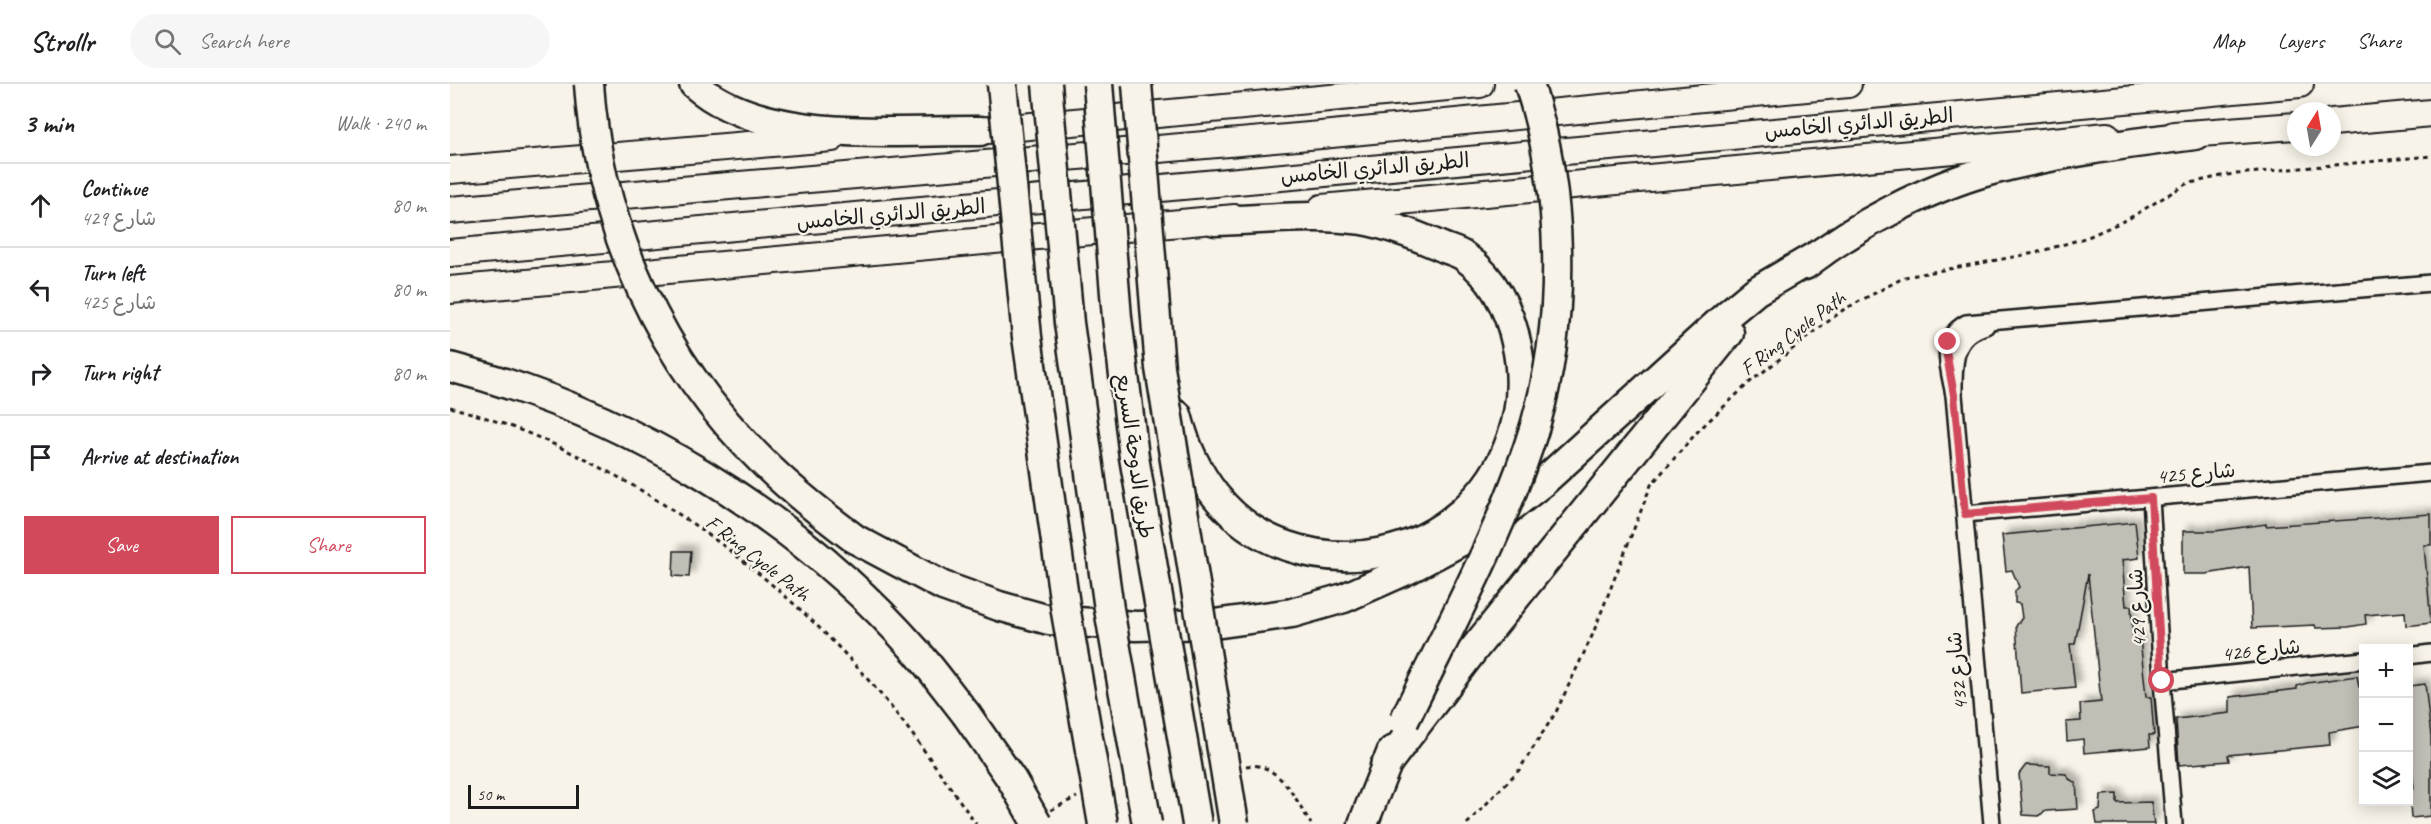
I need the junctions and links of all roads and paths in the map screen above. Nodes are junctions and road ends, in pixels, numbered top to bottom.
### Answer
1 (589, 84) edge
2 (694, 84) edge
3 (1002, 84) edge
4 (1047, 84) edge
5 (1098, 84) edge
6 (1137, 84) edge
7 (1480, 84) edge
8 (1528, 84) edge
9 (1848, 84) edge
10 (2300, 84) edge
11 (2431, 113) edge
12 (2341, 121) edge
13 (2287, 127) edge
14 (980, 131) junction
15 (2195, 135) junction
16 (2431, 156) edge
17 (450, 170) edge
18 (450, 210) edge
19 (1215, 221) junction
20 (450, 253) edge
21 (1821, 253) junction
22 (2431, 283) edge
23 (450, 290) edge
24 (1153, 298) junction
25 (450, 367) edge
26 (450, 407) edge
27 (2431, 472) edge
28 (2151, 498) junction
29 (1965, 514) junction
30 (2431, 653) edge
31 (2413, 655) edge
32 (2359, 661) edge
33 (2162, 681) junction
34 (1385, 766) junction
35 (976, 824) edge
36 (1037, 824) edge
37 (1103, 824) edge
38 (1147, 824) edge
39 (1197, 824) edge
40 (1234, 824) edge
41 (1363, 824) edge
42 (1467, 824) edge
43 (1992, 824) edge
44 (2174, 824) edge

1 - 21 highway, bridge
2 - 14 highway
3 - 37 highway, bridge
4 - 38 highway, bridge
5 - 39 highway, طريق الدوحة السريع, bridge
6 - 24 highway, bridge
7 - 14 highway
8 - 34 highway, bridge
9 - 18 highway, الطريق الدائري الخامس
10 - 20 highway, الطريق الدائري الخامس
11 - 12 highway
13 - 15 highway
14 - 17 highway
15 - 19 highway
15 - 21 highway
16 - 42 path, F Ring Cycle Path
19 - 23 highway
19 - 24 highway, bridge
21 - 34 highway
22 - 29 street, شارع 432
24 - 40 highway, bridge
25 - 36 highway, bridge
26 - 35 path, F Ring Cycle Path
27 - 28 street, شارع 425
28 - 29 street, شارع 425
28 - 33 street, شارع 429
29 - 43 street, شارع 432
30 - 31 street
32 - 33 street, شارع 426
33 - 44 street, شارع 429
34 - 41 highway

